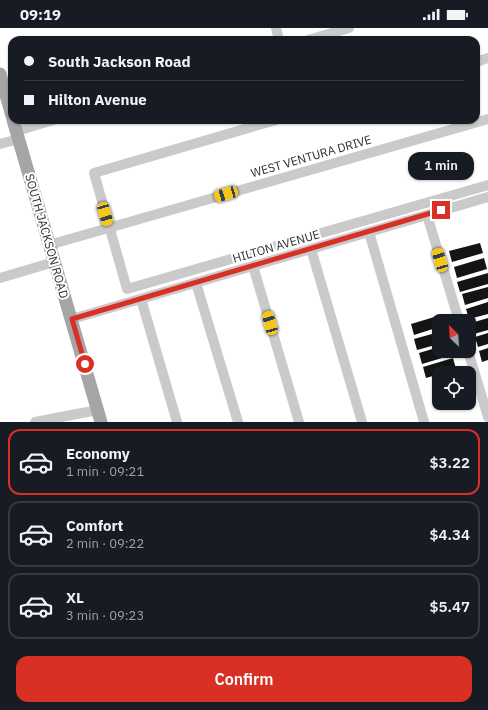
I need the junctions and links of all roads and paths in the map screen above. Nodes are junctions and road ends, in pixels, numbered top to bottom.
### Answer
1 (349, 28) edge
2 (322, 36) edge
3 (0, 74) edge
4 (8, 99) edge
5 (16, 124) edge
6 (262, 124) edge
7 (471, 124) edge
8 (0, 144) edge
9 (488, 185) edge
10 (487, 200) edge
11 (427, 215) junction
12 (109, 228) junction
13 (369, 232) junction
14 (49, 245) junction
15 (311, 249) junction
16 (54, 262) junction
17 (253, 266) junction
18 (0, 278) edge
19 (196, 283) junction
20 (141, 299) junction
21 (457, 314) edge
22 (72, 319) junction
23 (470, 358) edge
24 (100, 416) edge
25 (488, 416) edge
26 (35, 422) edge
27 (177, 422) edge
28 (238, 422) edge
29 (299, 422) edge
30 (362, 422) edge
31 (424, 422) edge

1 - 2 street
3 - 4 main road, SOUTH JACKSON ROAD
5 - 8 street
5 - 14 main road, SOUTH JACKSON ROAD
6 - 12 street
7 - 12 street, WEST VENTURA DRIVE
9 - 12 street
10 - 11 street, HILTON AVENUE
11 - 13 street, HILTON AVENUE
11 - 21 street
12 - 14 street, WEST VENTURA DRIVE
13 - 15 street, HILTON AVENUE
13 - 31 street
14 - 16 main road, SOUTH JACKSON ROAD
15 - 17 street, HILTON AVENUE
15 - 30 street
16 - 18 street
16 - 22 main road, SOUTH JACKSON ROAD
17 - 19 street, HILTON AVENUE
17 - 29 street
19 - 20 street, HILTON AVENUE
19 - 28 street
20 - 22 street, HILTON AVENUE
20 - 27 street
22 - 24 main road, SOUTH JACKSON ROAD
23 - 25 street
24 - 26 street

